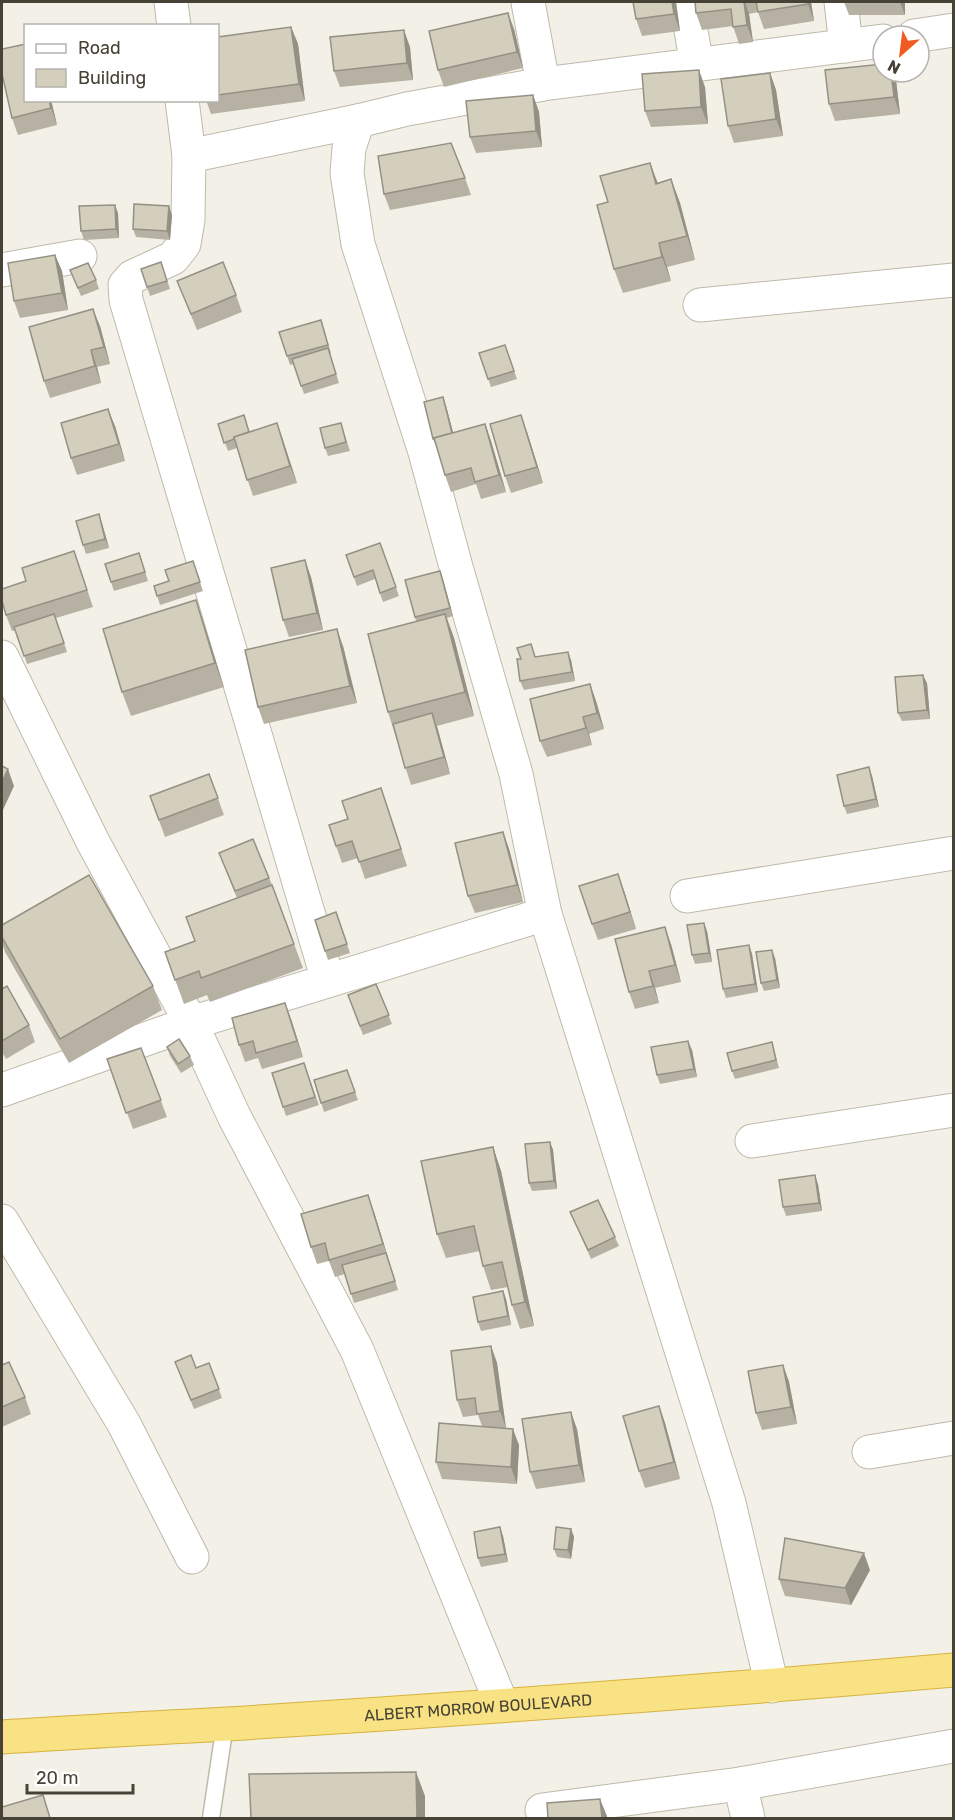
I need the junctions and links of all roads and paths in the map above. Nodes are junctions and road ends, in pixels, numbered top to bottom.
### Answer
1 (171, 2) edge
2 (528, 2) edge
3 (686, 2) edge
4 (841, 2) edge
5 (174, 24) edge
6 (954, 30) edge
7 (931, 33) edge
8 (871, 42) edge
9 (846, 46) junction
10 (697, 65) junction
11 (543, 84) junction
12 (182, 102) edge
13 (358, 121) junction
14 (189, 156) junction
15 (80, 256) dead end
16 (2, 270) edge
17 (954, 280) edge
18 (700, 305) dead end
19 (2, 657) edge
20 (954, 853) edge
21 (687, 896) dead end
22 (545, 914) junction
23 (328, 980) junction
24 (191, 1023) junction
25 (2, 1090) edge
26 (954, 1110) edge
27 (752, 1141) dead end
28 (2, 1221) edge
29 (954, 1438) edge
30 (869, 1452) dead end
31 (192, 1557) dead end
32 (954, 1670) edge
33 (772, 1686) junction
34 (502, 1705) junction
35 (225, 1724) junction
36 (2, 1737) edge
37 (954, 1746) edge
38 (740, 1784) junction
39 (542, 1810) dead end
40 (210, 1818) edge
41 (748, 1818) edge

1 - 5 street
2 - 11 street
3 - 10 street
4 - 9 street
6 - 7 street
8 - 9 street
9 - 10 street
10 - 11 street
11 - 13 street
12 - 14 street
13 - 14 street
13 - 22 street
14 - 23 street
15 - 16 street
17 - 18 street
19 - 24 street
20 - 21 street
22 - 23 street
22 - 33 street
23 - 24 street
24 - 25 street
24 - 34 street
26 - 27 street
28 - 31 street
29 - 30 street
32 - 33 highway, ALBERT MORROW BOULEVARD
33 - 34 highway, ALBERT MORROW BOULEVARD
34 - 35 highway, ALBERT MORROW BOULEVARD
35 - 36 highway, ALBERT MORROW BOULEVARD
35 - 40 lane
37 - 38 street
38 - 39 street
38 - 41 street

